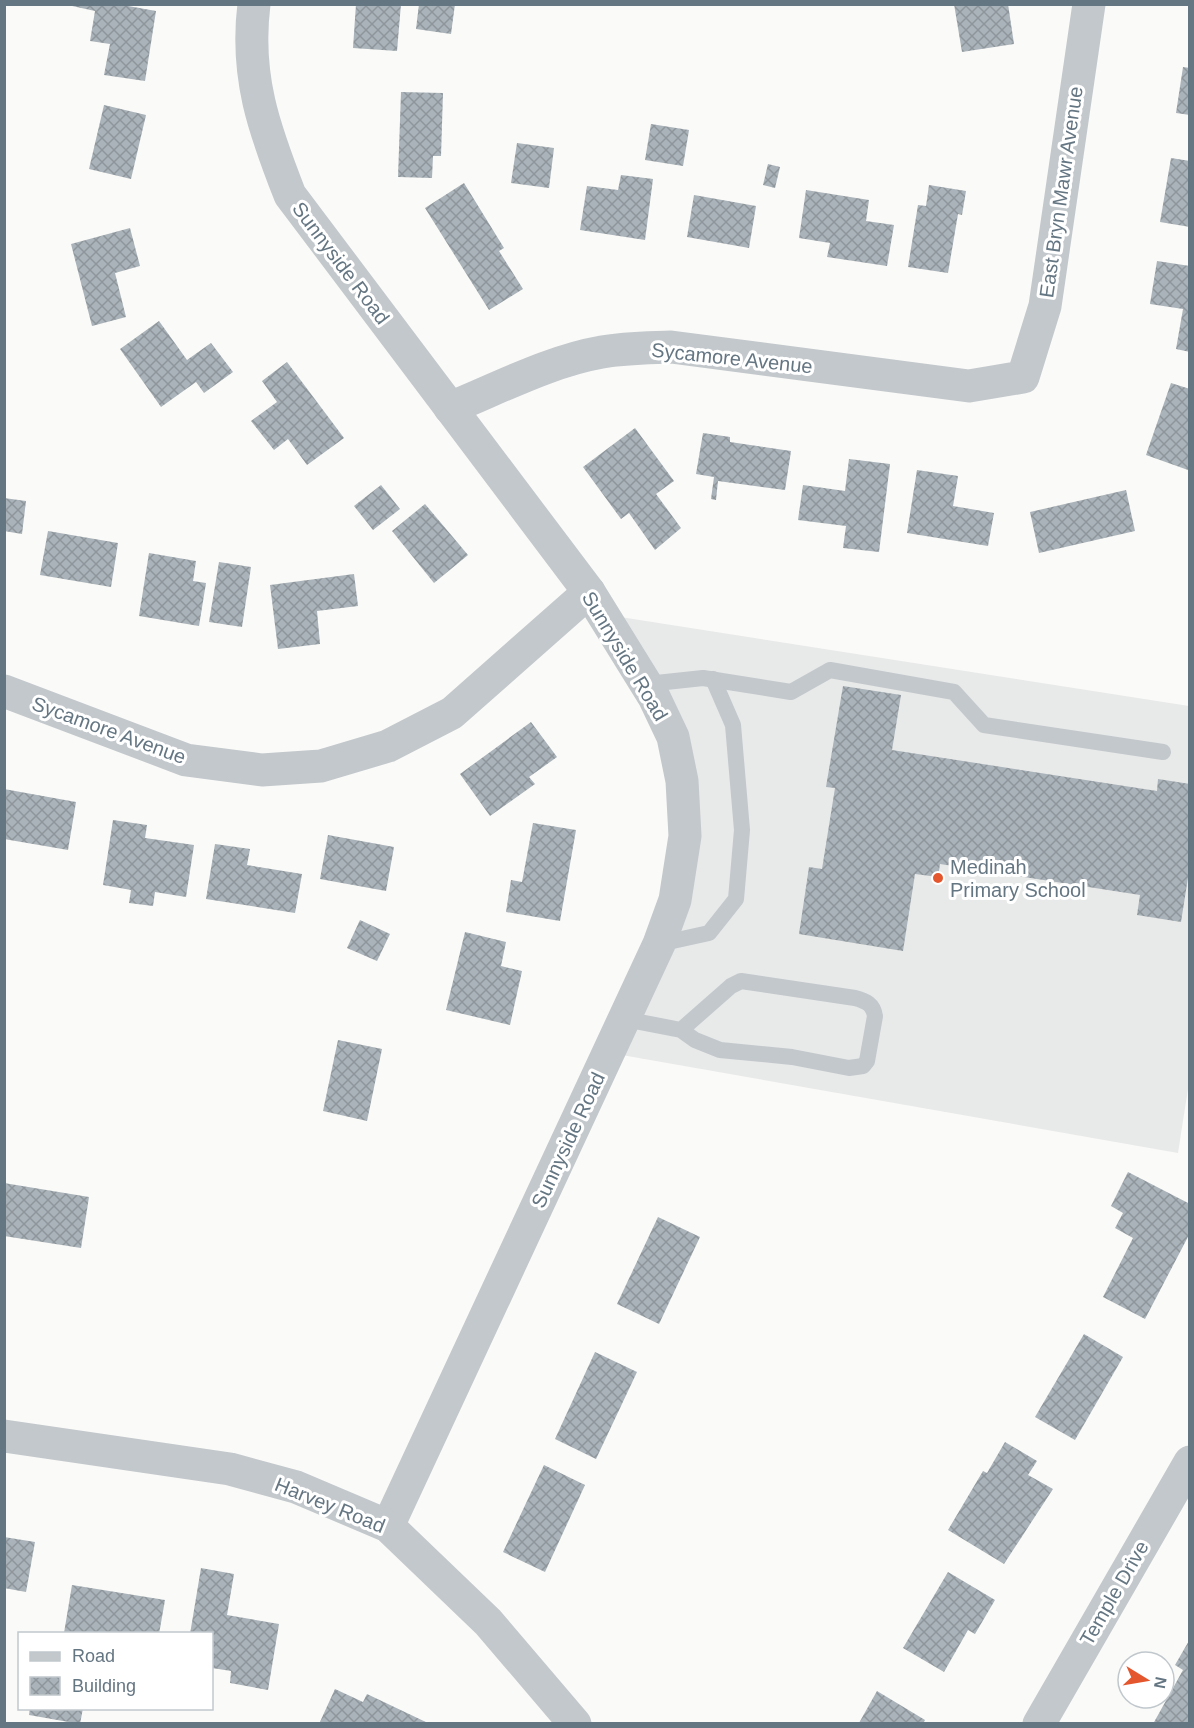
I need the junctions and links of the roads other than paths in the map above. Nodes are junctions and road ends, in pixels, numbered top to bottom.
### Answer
1 (254, 4) edge
2 (1089, 4) edge
3 (1023, 378) joint
4 (450, 408) junction
5 (589, 592) junction
6 (713, 680) junction
7 (647, 684) junction
8 (4, 691) edge
9 (1163, 752) dead end
10 (659, 944) junction
11 (624, 1018) junction
12 (681, 1030) junction
13 (4, 1436) edge
14 (1190, 1462) edge
15 (388, 1526) junction
16 (575, 1724) edge
17 (1039, 1724) edge

1 - 4 street, Sunnyside Road
2 - 3 street, East Bryn Mawr Avenue
3 - 4 street, Sycamore Avenue
4 - 5 street, Sunnyside Road
5 - 7 street, Sunnyside Road
5 - 8 street, Sycamore Avenue
6 - 7 lane
6 - 9 lane
6 - 10 lane
7 - 10 street, Sunnyside Road
10 - 11 street, Sunnyside Road
11 - 12 lane
11 - 15 street, Sunnyside Road
12 - 12 lane
13 - 15 street, Harvey Road
14 - 17 street, Temple Drive
15 - 16 street, Harvey Road

